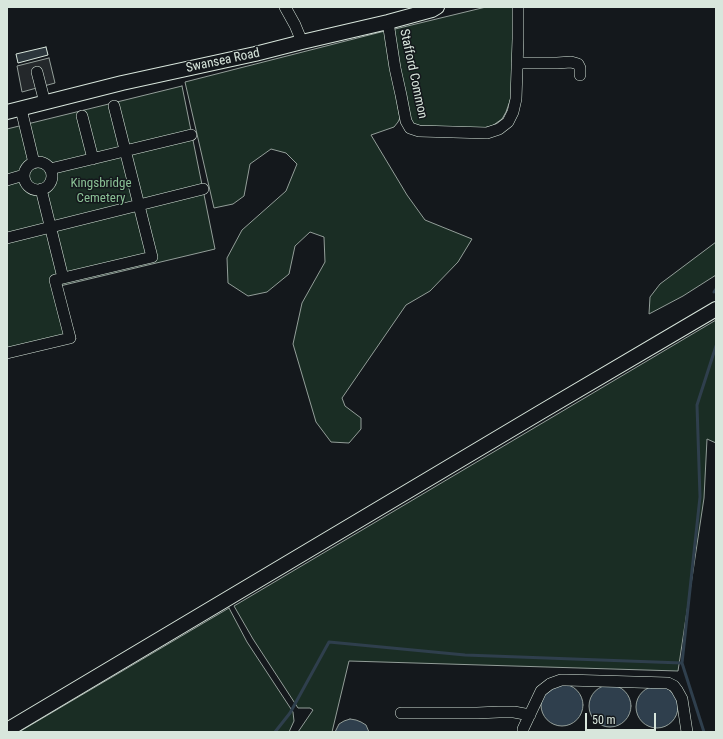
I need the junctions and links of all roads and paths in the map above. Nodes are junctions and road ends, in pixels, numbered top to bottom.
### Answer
1 (285, 7) edge
2 (438, 7) edge
3 (518, 7) edge
4 (388, 22) junction
5 (302, 42) junction
6 (517, 63) junction
7 (37, 72) dead end
8 (580, 75) dead end
9 (45, 103) junction
10 (114, 106) dead end
11 (22, 109) junction
12 (7, 112) edge
13 (82, 116) dead end
14 (191, 136) dead end
15 (126, 151) junction
16 (93, 159) junction
17 (34, 163) junction
18 (50, 169) junction
19 (24, 175) junction
20 (7, 180) edge
21 (203, 188) dead end
22 (41, 189) junction
23 (139, 204) junction
24 (50, 227) junction
25 (7, 238) edge
26 (64, 278) junction
27 (716, 309) edge
28 (7, 353) edge
29 (401, 713) dead end
30 (530, 715) junction
31 (7, 730) edge
32 (523, 732) edge
33 (687, 732) edge

1 - 5 street
2 - 4 main road, Swansea Road
3 - 6 street, Stafford Common
4 - 5 main road, Swansea Road
4 - 6 street, Stafford Common
5 - 9 main road, Swansea Road
6 - 8 street
7 - 9 street
9 - 11 main road, Swansea Road
10 - 15 street
11 - 12 main road, Swansea Road
11 - 17 street
13 - 16 street
14 - 15 street
15 - 16 street
15 - 23 street
16 - 18 street
17 - 18 street
17 - 19 street
18 - 22 street
19 - 20 street
19 - 22 street
21 - 23 street
22 - 24 street
23 - 24 street
23 - 26 street
24 - 25 street
24 - 26 street
26 - 28 street
27 - 31 main road
29 - 30 street
30 - 32 street
30 - 33 street

